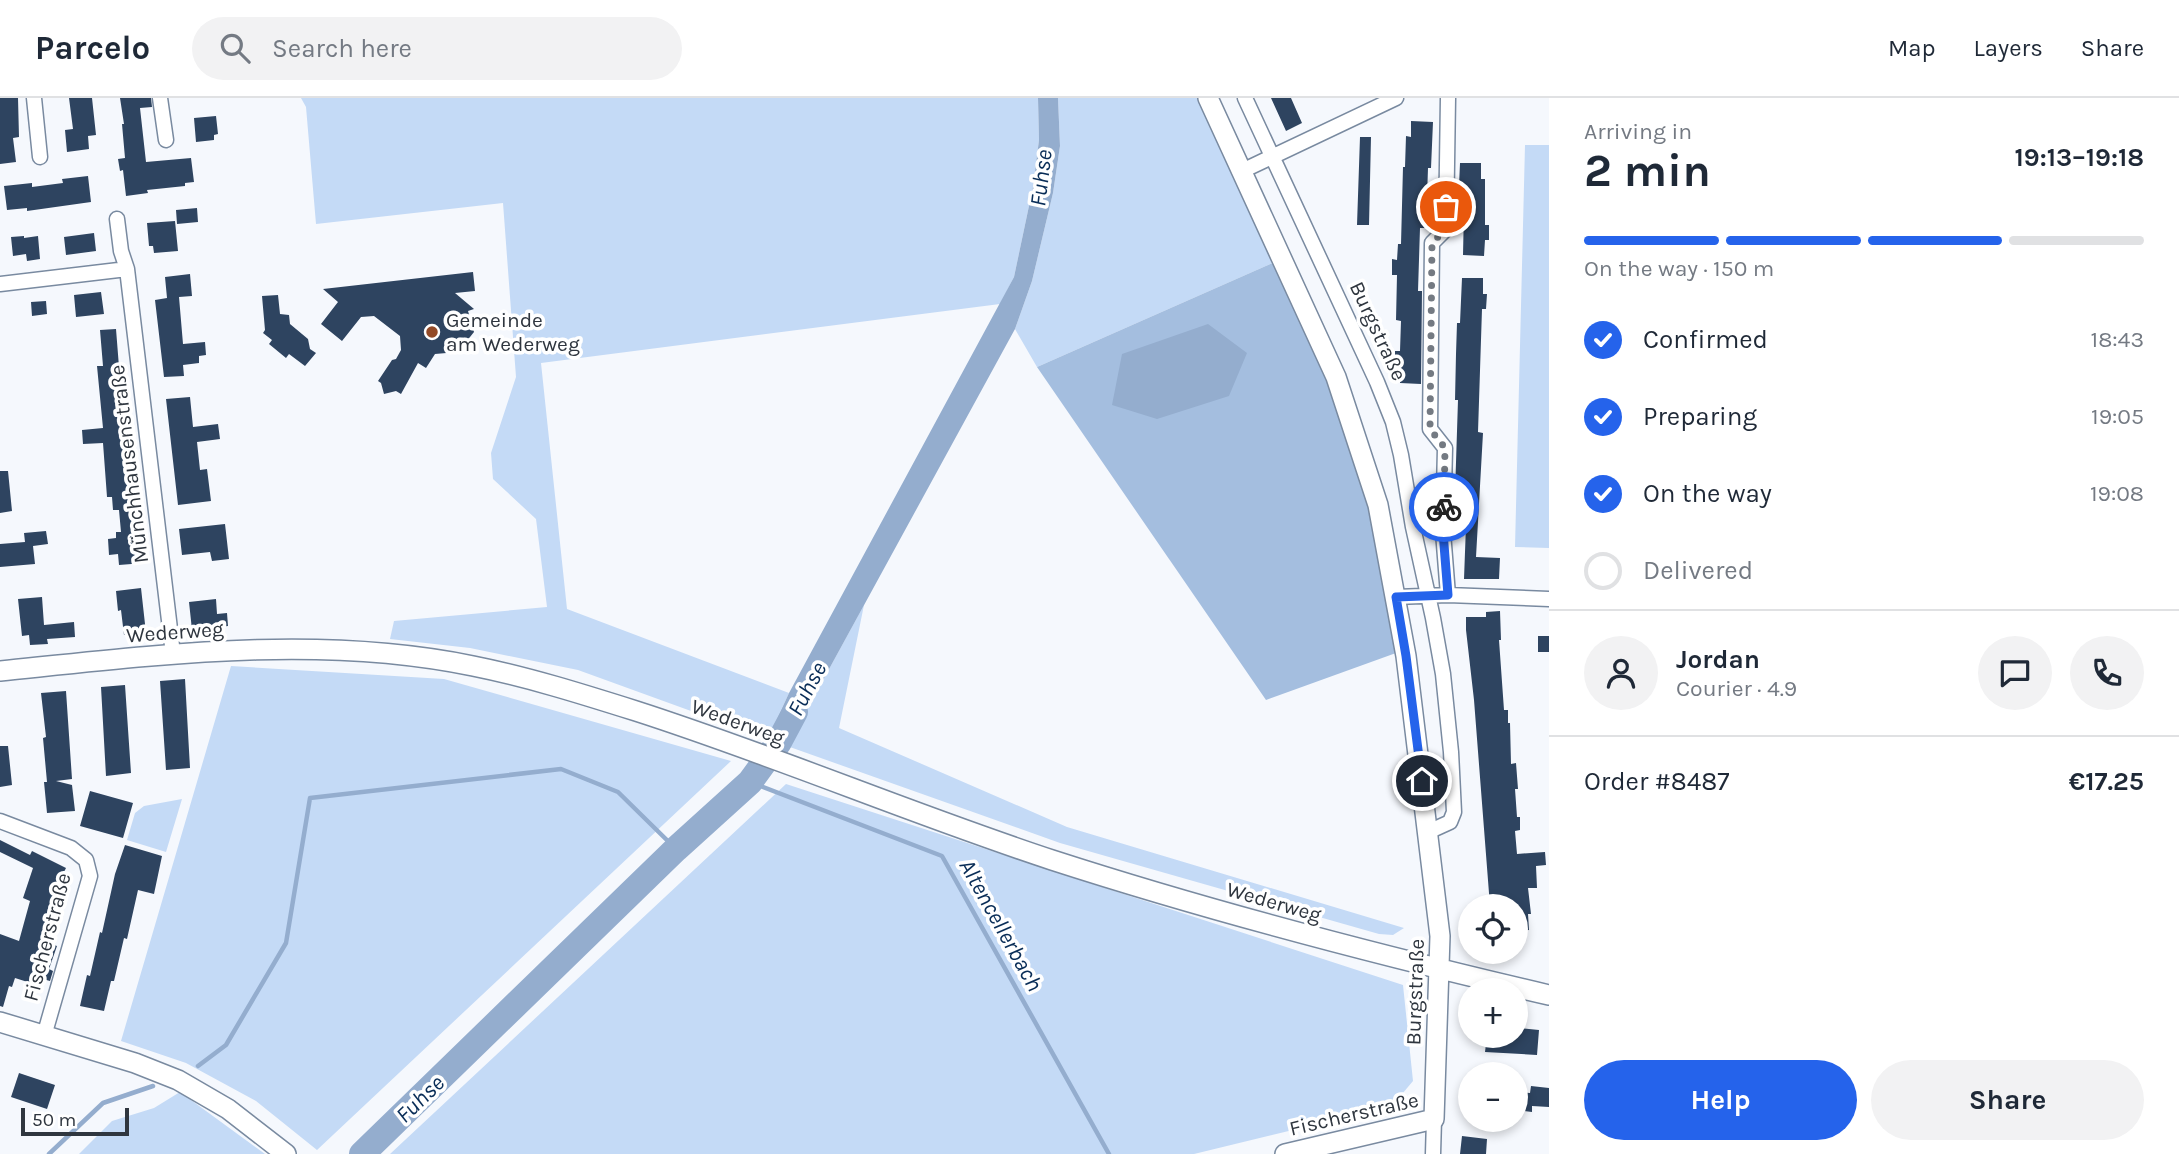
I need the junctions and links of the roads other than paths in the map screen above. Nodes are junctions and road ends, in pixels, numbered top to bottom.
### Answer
1 (34, 98) edge
2 (160, 98) edge
3 (1208, 98) edge
4 (1245, 98) edge
5 (1396, 98) edge
6 (1448, 98) edge
7 (1371, 104) edge
8 (166, 141) dead end
9 (40, 157) dead end
10 (1272, 157) junction
11 (1242, 171) junction
12 (117, 219) dead end
13 (127, 269) junction
14 (0, 284) edge
15 (1428, 595) junction
16 (1448, 595) junction
17 (1396, 597) junction
18 (1549, 599) edge
19 (173, 654) junction
20 (0, 671) edge
21 (0, 821) edge
22 (1428, 832) junction
23 (1439, 970) junction
24 (1549, 995) edge
25 (0, 1022) edge
26 (44, 1036) junction
27 (1434, 1119) junction
28 (286, 1154) edge
29 (1285, 1154) edge
30 (1433, 1154) edge

1 - 9 street
2 - 8 street
3 - 11 main road, Burgstraße
4 - 10 street, Burgstraße
5 - 7 street
6 - 16 street
7 - 10 street
10 - 11 street
10 - 15 street, Burgstraße
11 - 17 main road, Burgstraße
12 - 13 street, Münchhausenstraße
13 - 14 street
13 - 19 street, Münchhausenstraße
15 - 16 street
15 - 17 street
15 - 22 street, Burgstraße
16 - 18 street
17 - 22 main road, Burgstraße
19 - 20 main road, Wederweg
19 - 23 main road, Wederweg
21 - 26 street, Fischerstraße
22 - 23 main road, Burgstraße
23 - 24 main road, Wederweg
23 - 27 main road, Burgstraße
25 - 26 main road, Fischerstraße
26 - 28 main road, Fischerstraße
27 - 29 main road, Fischerstraße
27 - 30 street, Burgstraße

